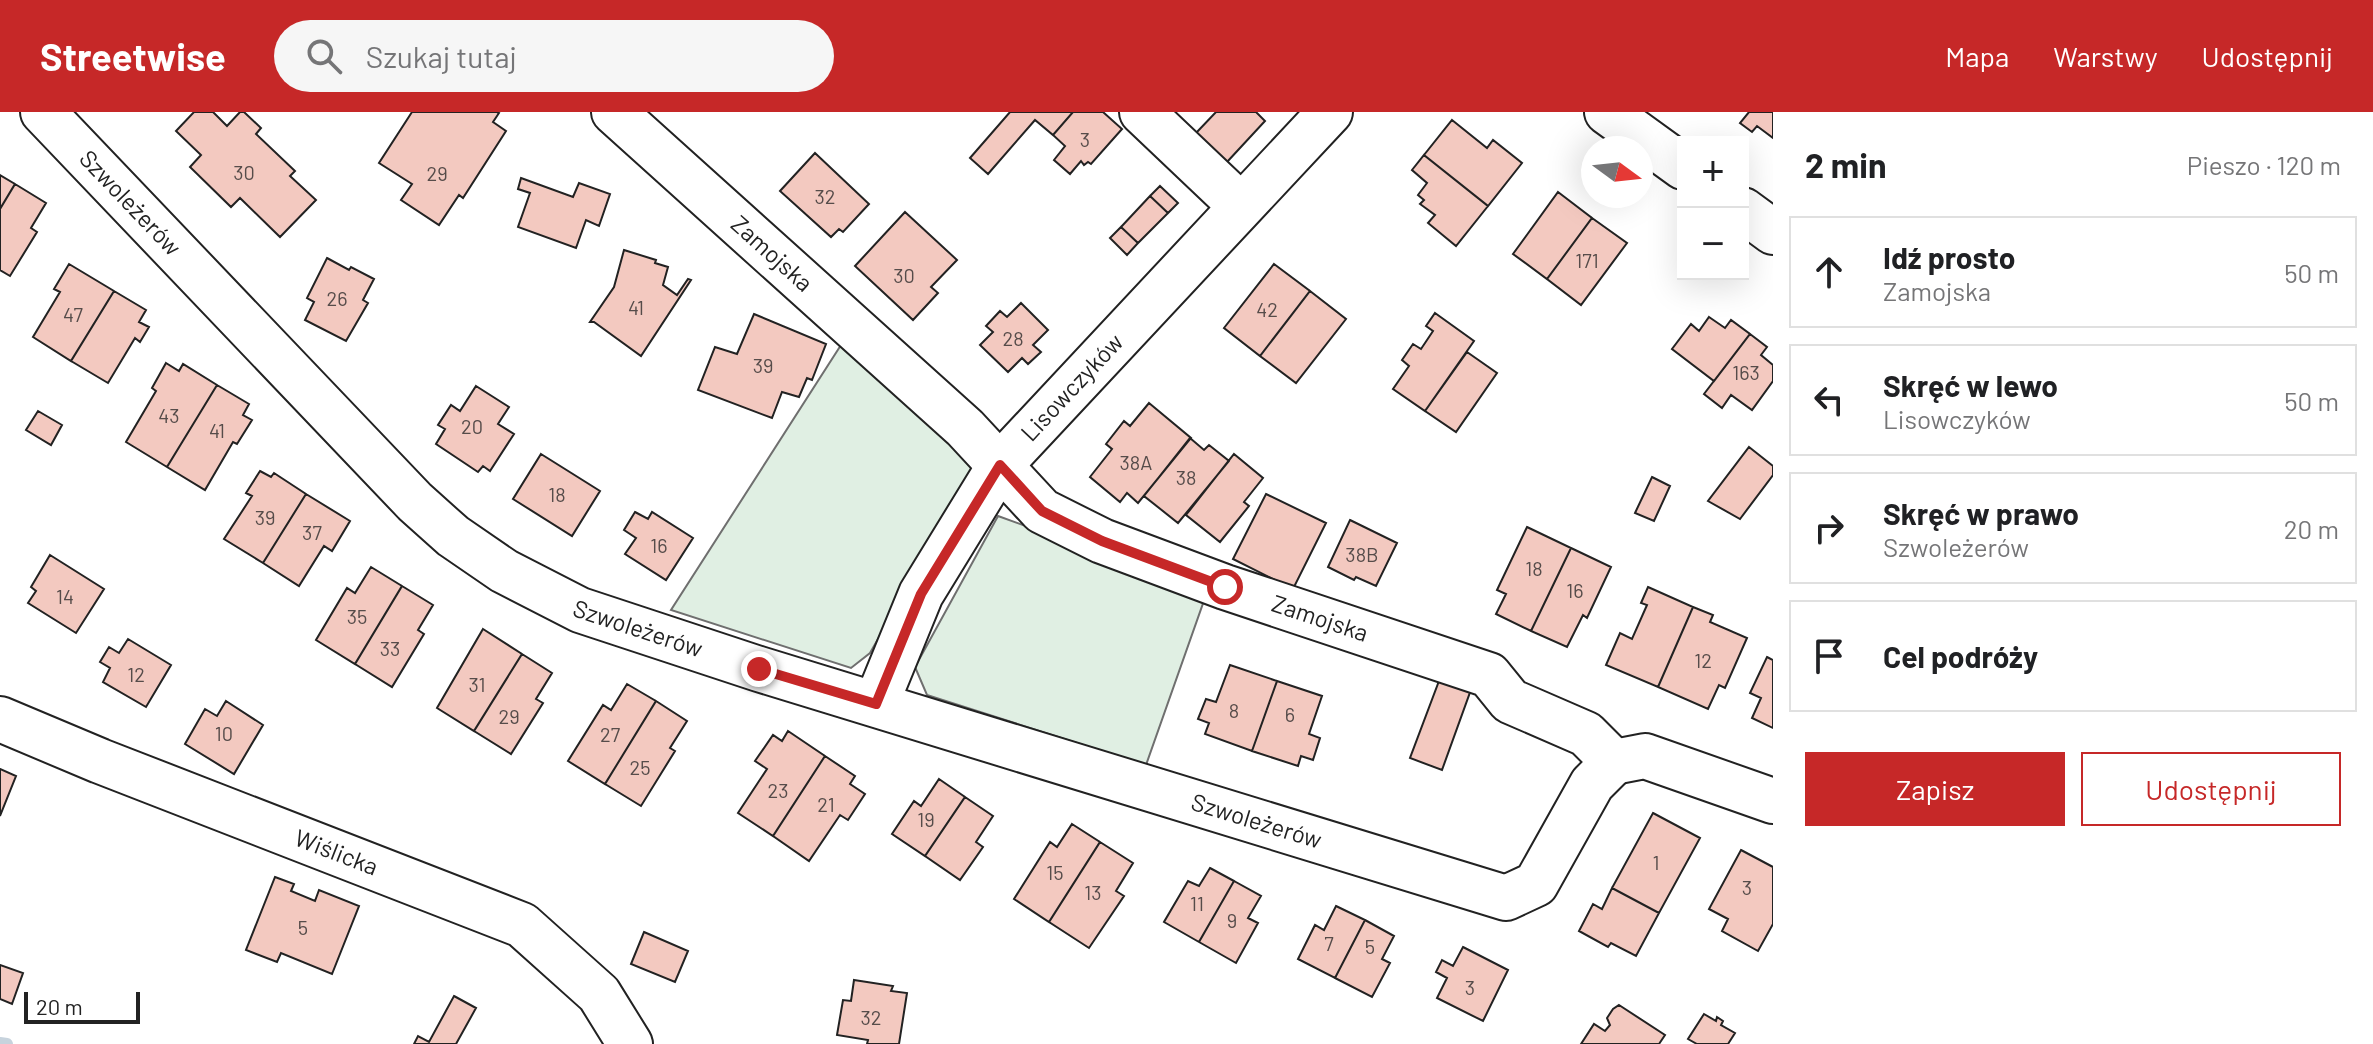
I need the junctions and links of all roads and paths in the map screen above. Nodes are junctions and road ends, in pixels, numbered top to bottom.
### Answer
1 (43, 112) edge
2 (614, 112) edge
3 (1142, 112) edge
4 (1330, 112) edge
5 (1607, 112) edge
6 (1677, 163) edge
7 (1241, 206) junction
8 (1749, 214) edge
9 (1773, 232) edge
10 (1000, 465) junction
11 (876, 704) junction
12 (0, 719) edge
13 (1614, 762) junction
14 (1773, 801) edge
15 (630, 1044) edge

1 - 11 street, Szwoleżerów
2 - 10 street, Zamojska
3 - 7 street
4 - 7 street, Lisowczyków
5 - 6 street
7 - 10 street, Lisowczyków
8 - 9 street
10 - 11 street, Lisowczyków
10 - 13 street, Zamojska
11 - 13 street, Szwoleżerów
12 - 15 street, Wiślicka
13 - 14 street

